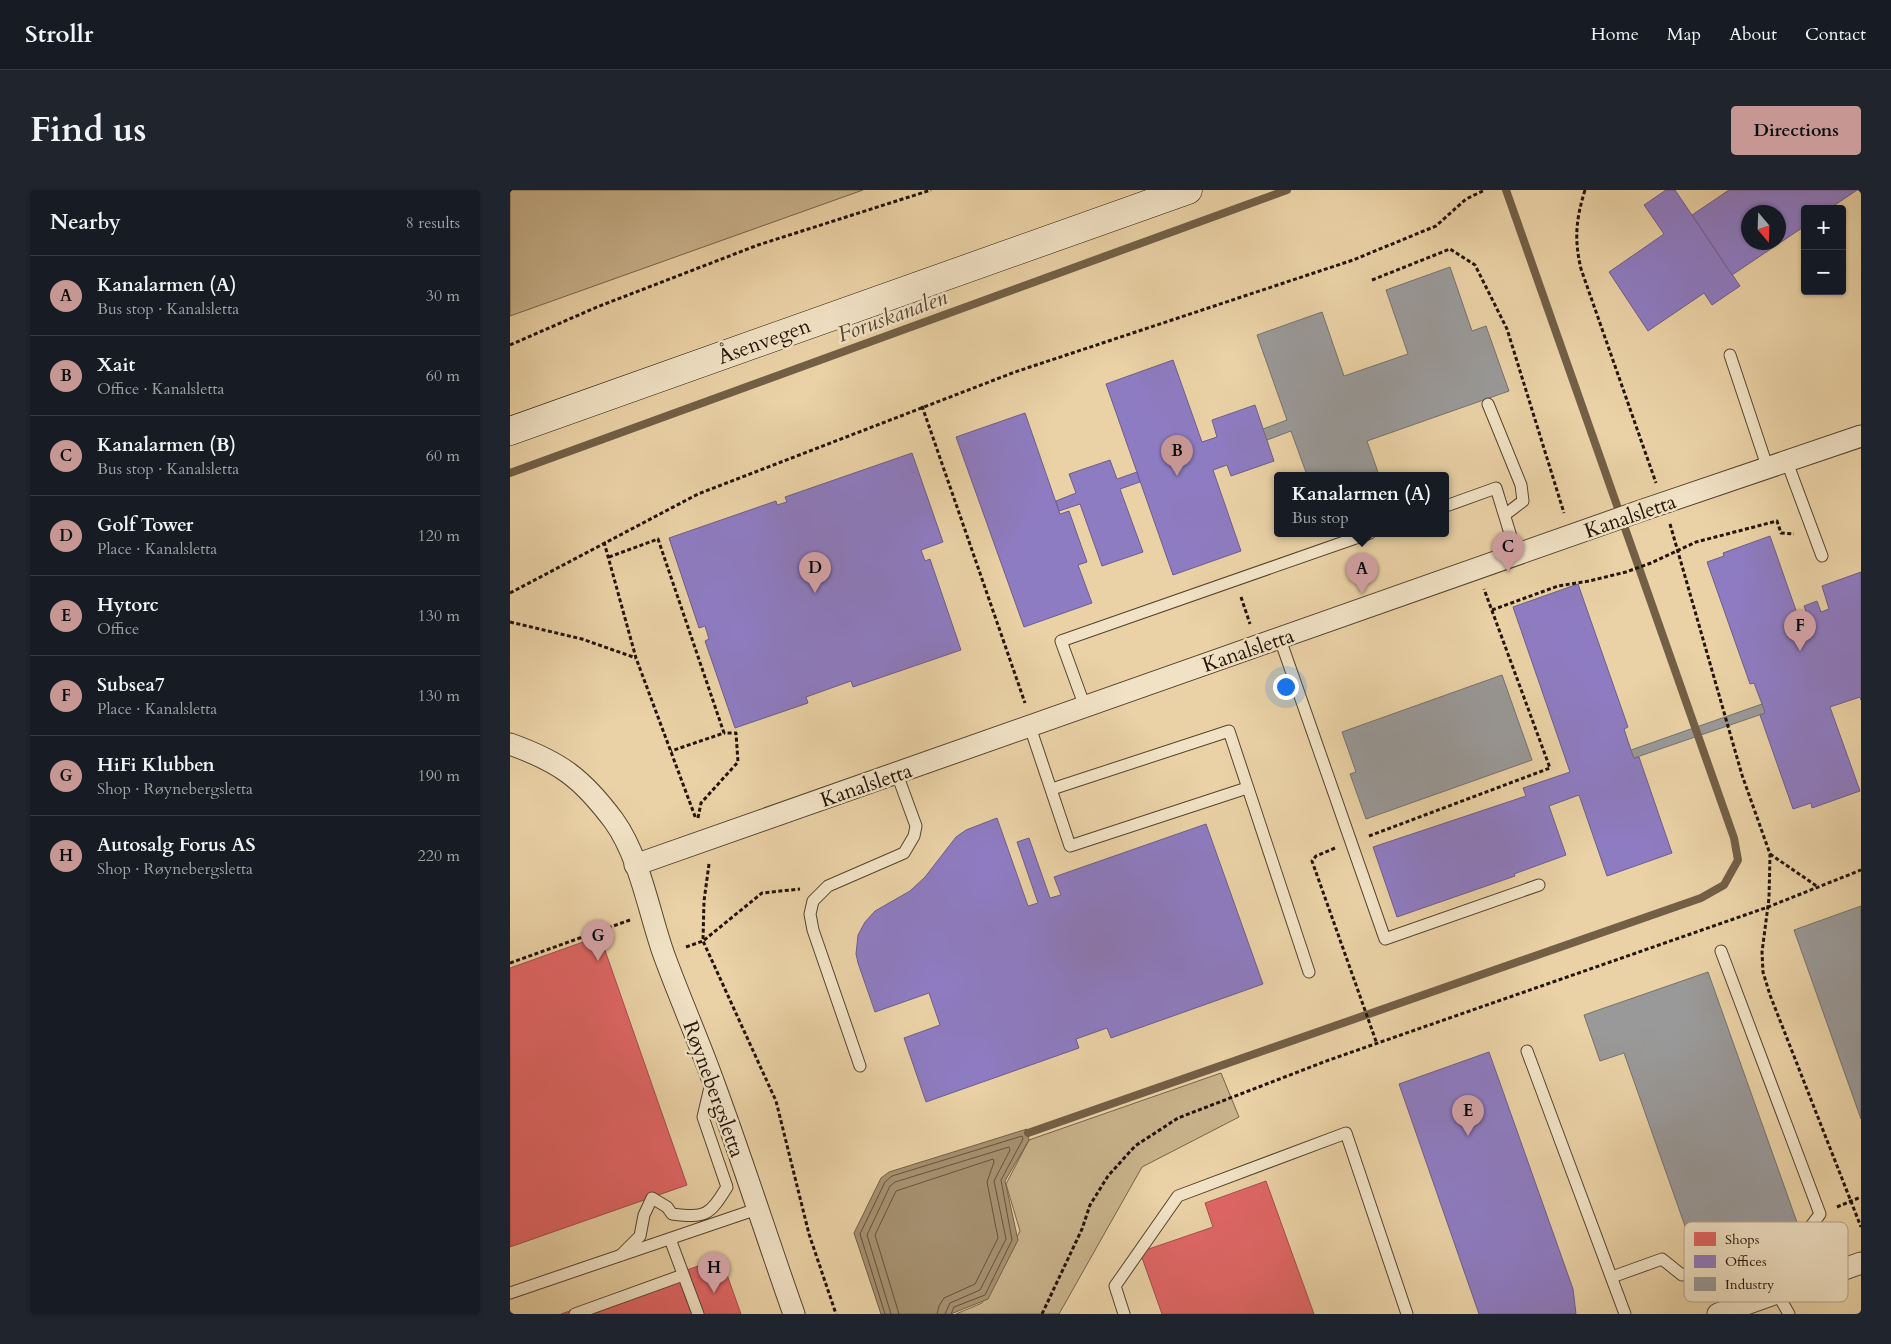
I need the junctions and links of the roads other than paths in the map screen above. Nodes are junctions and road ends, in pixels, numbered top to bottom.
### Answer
1 (1188, 190) edge
2 (1730, 355) dead end
3 (1488, 404) dead end
4 (510, 431) edge
5 (1861, 436) edge
6 (1778, 466) junction
7 (1449, 505) edge
8 (1506, 514) junction
9 (1359, 537) edge
10 (1517, 556) junction
11 (1822, 556) dead end
12 (1280, 638) junction
13 (1085, 707) junction
14 (1030, 727) junction
15 (510, 744) edge
16 (897, 774) junction
17 (1248, 788) junction
18 (1052, 789) junction
19 (634, 865) junction
20 (1539, 885) dead end
21 (1721, 951) dead end
22 (1309, 972) dead end
23 (1527, 1051) dead end
24 (860, 1066) dead end
25 (712, 1078) junction
26 (757, 1209) junction
27 (1814, 1222) edge
28 (670, 1239) junction
29 (621, 1254) junction
30 (1861, 1263) edge
31 (1848, 1268) edge
32 (684, 1275) junction
33 (1684, 1275) edge
34 (1612, 1278) junction
35 (510, 1293) edge
36 (1752, 1302) edge
37 (1782, 1302) edge
38 (575, 1314) edge
39 (698, 1314) edge
40 (794, 1314) edge
41 (1124, 1314) edge
42 (1407, 1314) edge
43 (1625, 1314) edge
44 (1718, 1314) edge
45 (1789, 1314) edge

1 - 4 street, Åsenvegen
2 - 6 lane
3 - 8 lane
5 - 6 street, Kanalsletta
6 - 10 street, Kanalsletta
6 - 11 lane
7 - 8 lane
8 - 10 lane
9 - 13 lane
10 - 12 street, Kanalsletta
12 - 13 street, Kanalsletta
12 - 20 lane
13 - 14 street, Kanalsletta
14 - 16 street, Kanalsletta
14 - 18 lane
15 - 19 street, Røynebergsletta
16 - 19 street, Kanalsletta
16 - 24 lane
17 - 18 lane
17 - 18 lane
17 - 22 lane
19 - 25 street, Røynebergsletta
21 - 27 lane
23 - 34 lane
25 - 26 street, Røynebergsletta
25 - 29 lane
26 - 28 lane
26 - 40 street, Røynebergsletta
28 - 29 lane
28 - 32 lane
29 - 35 lane
30 - 31 street
32 - 38 lane
32 - 39 lane
33 - 34 lane
34 - 43 lane
36 - 44 street
37 - 45 lane
41 - 42 lane

